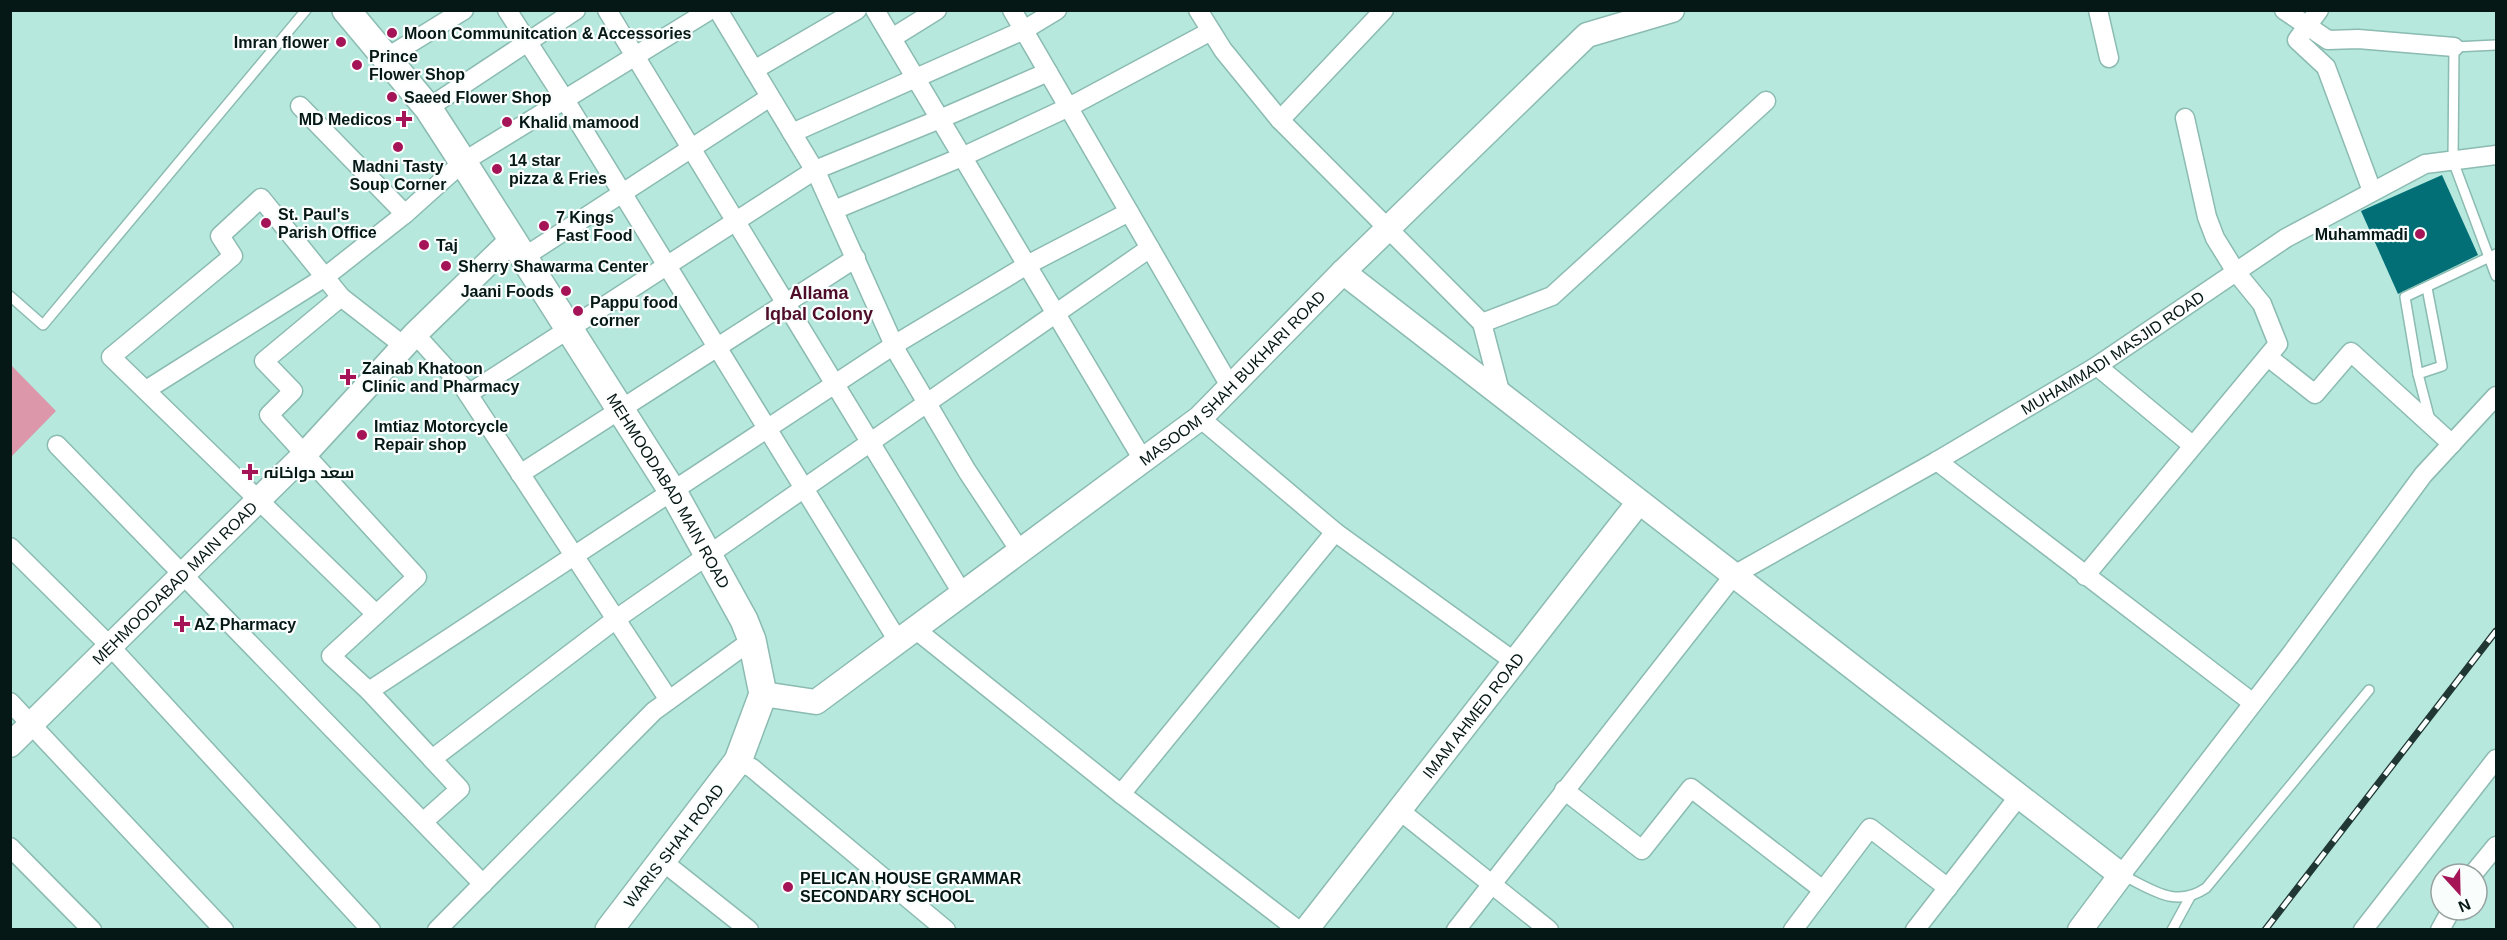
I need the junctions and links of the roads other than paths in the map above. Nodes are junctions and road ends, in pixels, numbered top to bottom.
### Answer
1 (306, 10) edge
2 (346, 10) edge
3 (464, 10) edge
4 (507, 10) edge
5 (576, 10) edge
6 (607, 10) edge
7 (710, 10) edge
8 (718, 10) edge
9 (857, 10) edge
10 (875, 10) edge
11 (937, 10) edge
12 (1012, 10) edge
13 (1057, 10) edge
14 (1198, 10) edge
15 (1672, 10) edge
16 (2098, 10) edge
17 (2284, 10) edge
18 (2319, 10) edge
19 (1379, 12) edge
20 (2307, 27) junction
21 (1024, 30) junction
22 (1211, 31) junction
23 (892, 38) junction
24 (527, 41) junction
25 (2496, 45) edge
26 (2454, 48) junction
27 (636, 56) junction
28 (386, 58) junction
29 (2109, 58) dead end
30 (754, 70) junction
31 (1048, 72) junction
32 (916, 79) junction
33 (770, 97) junction
34 (566, 100) junction
35 (1766, 101) dead end
36 (300, 105) dead end
37 (428, 108) junction
38 (1069, 108) junction
39 (2185, 118) dead end
40 (940, 119) junction
41 (1280, 120) junction
42 (792, 133) junction
43 (692, 148) junction
44 (2496, 155) edge
45 (963, 157) junction
46 (2453, 161) junction
47 (463, 162) junction
48 (815, 170) junction
49 (2372, 191) junction
50 (623, 193) junction
51 (834, 210) junction
52 (1129, 212) junction
53 (405, 214) junction
54 (736, 221) junction
55 (1388, 229) junction
56 (518, 248) junction
57 (1150, 248) junction
58 (2493, 255) edge
59 (856, 258) junction
60 (667, 265) junction
61 (1027, 265) junction
62 (1343, 272) junction
63 (2236, 272) junction
64 (2496, 276) edge
65 (325, 277) junction
66 (2427, 288) junction
67 (10, 296) edge
68 (341, 297) junction
69 (786, 303) junction
70 (1056, 313) junction
71 (1482, 323) junction
72 (569, 327) junction
73 (410, 340) junction
74 (894, 345) junction
75 (717, 347) junction
76 (2268, 357) junction
77 (2097, 366) junction
78 (2418, 374) junction
79 (836, 385) junction
80 (1230, 386) junction
81 (146, 390) junction
82 (468, 394) junction
83 (1502, 395) junction
84 (2496, 396) edge
85 (927, 401) junction
86 (620, 409) junction
87 (1200, 418) junction
88 (2432, 425) junction
89 (767, 429) junction
90 (870, 441) junction
91 (2452, 444) junction
92 (57, 445) dead end
93 (2192, 445) junction
94 (303, 456) junction
95 (1143, 460) junction
96 (1937, 460) junction
97 (520, 474) junction
98 (803, 487) junction
99 (672, 490) junction
100 (259, 499) junction
101 (1639, 502) junction
102 (1335, 532) junction
103 (10, 547) edge
104 (1020, 551) junction
105 (708, 555) junction
106 (573, 556) junction
107 (184, 574) junction
108 (1734, 575) junction
109 (2085, 576) junction
110 (962, 593) junction
111 (376, 614) junction
112 (616, 620) junction
113 (906, 635) junction
114 (752, 640) junction
115 (110, 646) junction
116 (1515, 662) junction
117 (2369, 690) dead end
118 (369, 691) junction
119 (763, 694) junction
120 (669, 700) junction
121 (10, 702) edge
122 (2253, 703) junction
123 (32, 723) junction
124 (10, 745) edge
125 (432, 759) junction
126 (2496, 759) edge
127 (738, 761) junction
128 (1564, 790) junction
129 (1121, 794) junction
130 (2019, 796) junction
131 (1399, 810) junction
132 (423, 822) junction
133 (2496, 846) edge
134 (10, 847) edge
135 (662, 861) junction
136 (2483, 862) edge
137 (2121, 875) junction
138 (1490, 883) junction
139 (483, 884) junction
140 (1948, 888) junction
141 (1823, 890) junction
142 (2190, 897) junction
143 (2373, 926) edge
144 (92, 930) edge
145 (224, 930) edge
146 (371, 930) edge
147 (437, 930) edge
148 (609, 930) edge
149 (749, 930) edge
150 (946, 930) edge
151 (1298, 930) edge
152 (1306, 930) edge
153 (1456, 930) edge
154 (1550, 930) edge
155 (1793, 930) edge
156 (1915, 930) edge
157 (2080, 930) edge
158 (2172, 930) edge

1 - 67 lane
2 - 28 main road, MEHMOODABAD MAIN ROAD
3 - 28 street
4 - 24 street
5 - 24 street
6 - 27 street
7 - 27 street
8 - 30 street
9 - 30 street
10 - 23 street
11 - 23 street
12 - 21 street
13 - 21 street
14 - 22 street
15 - 55 street, MASOOM SHAH BUKHARI ROAD
16 - 29 street
17 - 20 street
18 - 20 street
19 - 41 street
20 - 26 street
20 - 49 street
21 - 31 street
21 - 32 street
22 - 38 street
22 - 41 street
23 - 32 street
24 - 34 street
24 - 37 street
25 - 26 lane
26 - 46 lane
27 - 34 street
27 - 43 street
28 - 37 main road, MEHMOODABAD MAIN ROAD
30 - 33 street
31 - 38 street
31 - 40 street
32 - 40 street
32 - 42 street
33 - 42 street
33 - 43 street
34 - 47 street
34 - 50 street
35 - 71 street
36 - 53 street
37 - 47 main road, MEHMOODABAD MAIN ROAD
38 - 45 street
38 - 52 street
39 - 63 street
40 - 45 street
40 - 48 street
41 - 55 street
42 - 48 street
43 - 50 street
43 - 54 street
44 - 46 street, MUHAMMADI MASJID ROAD
45 - 51 street
45 - 61 street
46 - 49 street, MUHAMMADI MASJID ROAD
46 - 58 lane
47 - 53 street
47 - 56 main road, MEHMOODABAD MAIN ROAD
48 - 51 street
48 - 54 street
49 - 63 street, MUHAMMADI MASJID ROAD
50 - 56 street
50 - 60 street
51 - 59 street
52 - 57 street
52 - 61 street
53 - 65 street
54 - 60 street
54 - 69 street
55 - 62 street, MASOOM SHAH BUKHARI ROAD
55 - 71 street
56 - 72 main road, MEHMOODABAD MAIN ROAD
56 - 73 street, MEHMOODABAD MAIN ROAD
57 - 70 street
57 - 80 street
58 - 64 lane
58 - 66 lane
59 - 69 street
59 - 74 street
60 - 72 street
60 - 75 street
61 - 70 street
61 - 74 street
62 - 80 street, MASOOM SHAH BUKHARI ROAD
62 - 83 street
63 - 76 street
63 - 77 street, MUHAMMADI MASJID ROAD
65 - 68 street
65 - 81 street
65 - 81 street
66 - 78 lane
66 - 78 lane
68 - 73 street
68 - 94 street
69 - 75 street
69 - 79 street
70 - 85 street
70 - 95 street
71 - 83 street
72 - 82 street
72 - 86 main road, MEHMOODABAD MAIN ROAD
73 - 82 street
73 - 94 street, MEHMOODABAD MAIN ROAD
74 - 79 street
74 - 85 street
75 - 86 street
75 - 89 street
76 - 88 street
76 - 93 street
77 - 93 street
77 - 96 street, MUHAMMADI MASJID ROAD
78 - 88 lane
79 - 89 street
79 - 90 street
80 - 87 street, MASOOM SHAH BUKHARI ROAD
81 - 100 street
82 - 97 street
83 - 101 street
84 - 91 street
85 - 90 street
85 - 104 street
86 - 97 street
86 - 99 main road, MEHMOODABAD MAIN ROAD
87 - 95 street, MASOOM SHAH BUKHARI ROAD
87 - 102 street
88 - 91 street
89 - 98 street
89 - 99 street
90 - 98 street
90 - 110 street
91 - 122 street
92 - 107 street
93 - 109 street
94 - 100 street, MEHMOODABAD MAIN ROAD
94 - 111 street
95 - 104 street, MASOOM SHAH BUKHARI ROAD
96 - 108 street, MUHAMMADI MASJID ROAD
96 - 109 street
97 - 106 street
98 - 105 street
98 - 113 street
99 - 105 main road, MEHMOODABAD MAIN ROAD
99 - 106 street
100 - 107 street, MEHMOODABAD MAIN ROAD
100 - 111 street
101 - 108 street
101 - 116 street, IMAM AHMED ROAD
102 - 116 street
102 - 129 street
103 - 115 street
104 - 110 street, MASOOM SHAH BUKHARI ROAD
105 - 112 street
105 - 114 main road, MEHMOODABAD MAIN ROAD
106 - 112 street
106 - 118 street
107 - 115 street, MEHMOODABAD MAIN ROAD
107 - 132 street
108 - 128 street
108 - 130 street
109 - 122 street
110 - 113 street, MASOOM SHAH BUKHARI ROAD
111 - 118 street
112 - 120 street
112 - 125 street
113 - 119 street, MASOOM SHAH BUKHARI ROAD
113 - 129 street
114 - 119 main road, MEHMOODABAD MAIN ROAD
114 - 120 street
115 - 123 street, MEHMOODABAD MAIN ROAD
115 - 146 street
116 - 131 street, IMAM AHMED ROAD
117 - 142 lane
118 - 125 street
119 - 127 main road
120 - 139 street
121 - 123 street
122 - 137 street
123 - 124 street, MEHMOODABAD MAIN ROAD
123 - 145 street
125 - 132 street
126 - 143 street
127 - 135 main road, WARIS SHAH ROAD
127 - 150 street
128 - 138 street
128 - 141 street
129 - 151 street
130 - 137 street
130 - 140 street
131 - 138 street
131 - 152 street, IMAM AHMED ROAD
132 - 139 street
133 - 136 street
134 - 144 street
135 - 148 main road, WARIS SHAH ROAD
135 - 149 street
137 - 142 lane
137 - 157 street
138 - 153 street
138 - 154 street
139 - 147 street
140 - 141 street
140 - 156 street
141 - 155 street
142 - 158 lane

